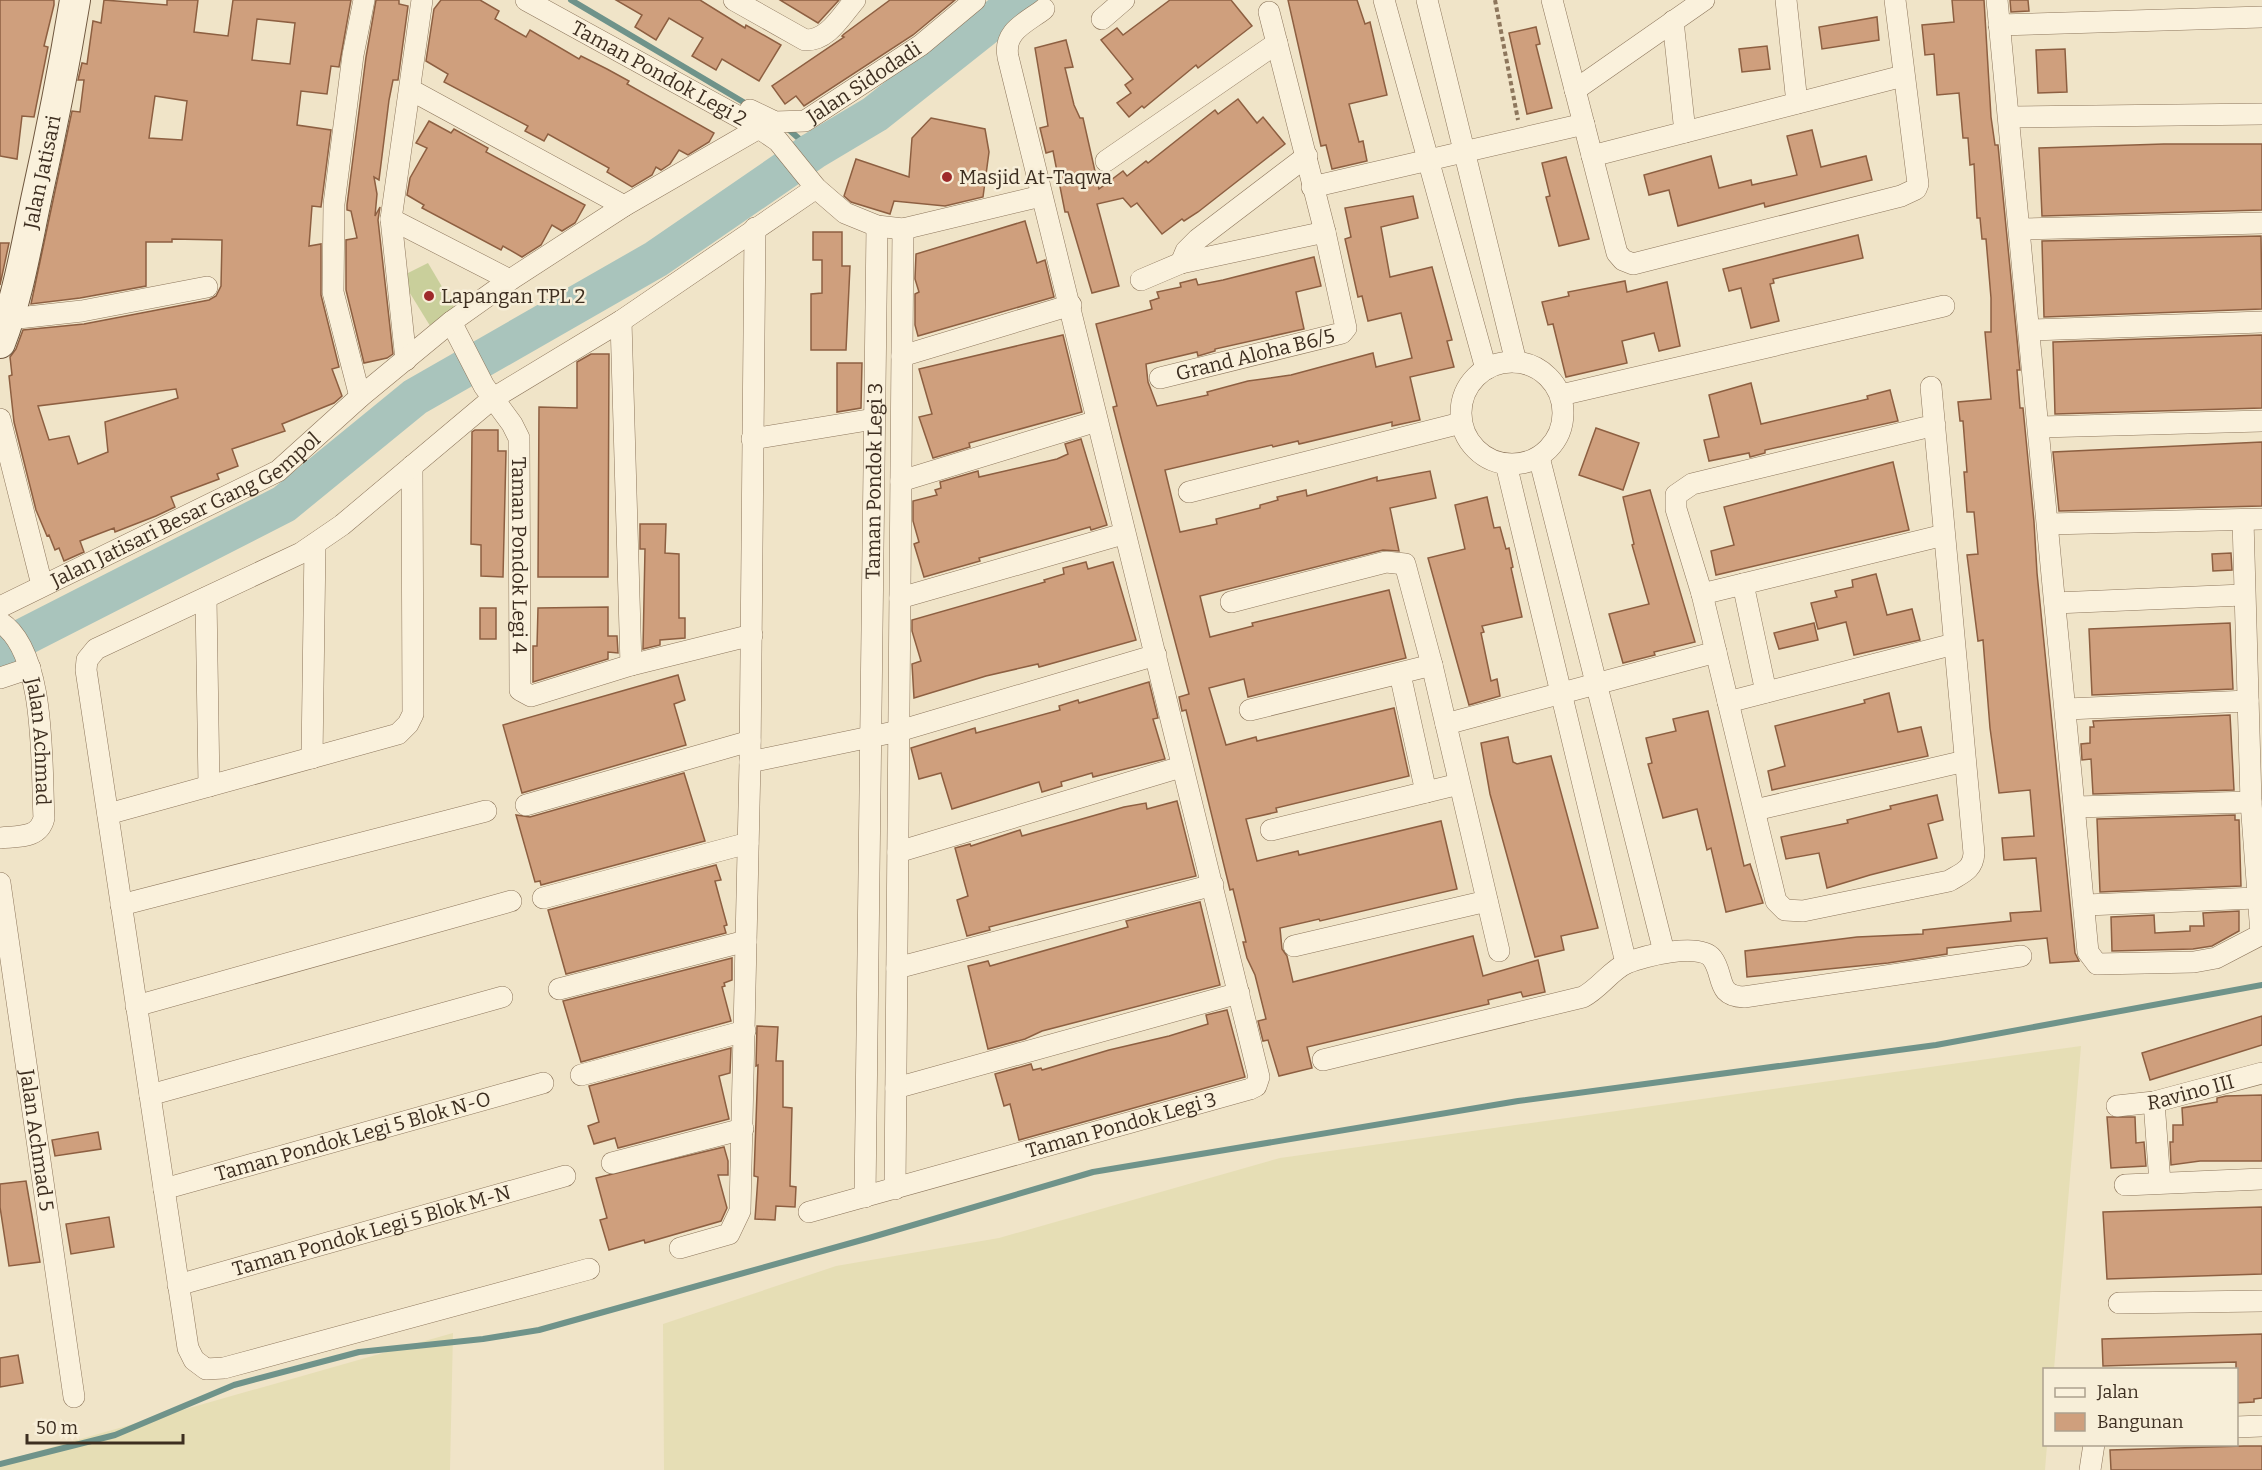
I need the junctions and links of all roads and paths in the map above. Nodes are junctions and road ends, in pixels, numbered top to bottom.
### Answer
1 (75, 0) edge
2 (364, 0) edge
3 (422, 0) edge
4 (526, 0) edge
5 (734, 0) edge
6 (855, 0) edge
7 (975, 0) edge
8 (1124, 0) edge
9 (1384, 0) edge
10 (1427, 0) edge
11 (1495, 0) edge
12 (1552, 0) edge
13 (1704, 0) edge
14 (1786, 0) edge
15 (1895, 0) edge
16 (1998, 0) edge
17 (1044, 9) dead end
18 (1269, 12) dead end
19 (2262, 17) edge
20 (1102, 19) dead end
21 (1673, 21) junction
22 (1999, 25) junction
23 (1277, 43) junction
24 (1903, 76) junction
25 (411, 90) junction
26 (1575, 90) junction
27 (704, 99) joint
28 (1797, 103) junction
29 (2262, 114) edge
30 (2010, 117) junction
31 (1584, 124) junction
32 (771, 130) junction
33 (1685, 132) junction
34 (1521, 138) junction
35 (1463, 153) junction
36 (1307, 156) junction
37 (1592, 156) junction
38 (1106, 161) dead end
39 (1427, 161) junction
40 (813, 183) junction
41 (1312, 187) junction
42 (1041, 195) junction
43 (624, 206) junction
44 (391, 219) junction
45 (2262, 223) edge
46 (877, 226) junction
47 (755, 228) junction
48 (2021, 229) junction
49 (903, 230) junction
50 (1325, 232) junction
51 (1181, 263) junction
52 (510, 280) junction
53 (1141, 280) dead end
54 (207, 286) dead end
55 (1071, 305) junction
56 (1944, 306) dead end
57 (621, 321) junction
58 (2262, 322) edge
59 (455, 329) junction
60 (2030, 330) junction
61 (5, 331) edge
62 (902, 356) junction
63 (406, 360) junction
64 (1516, 362) junction
65 (1486, 369) junction
66 (1160, 378) dead end
67 (1931, 387) dead end
68 (488, 392) junction
69 (1561, 395) junction
70 (360, 397) junction
71 (0, 419) edge
72 (874, 419) junction
73 (1097, 421) junction
74 (2262, 421) edge
75 (1461, 423) junction
76 (1935, 425) junction
77 (2040, 427) junction
78 (752, 439) junction
79 (1539, 457) junction
80 (1506, 464) junction
81 (412, 466) junction
82 (901, 481) junction
83 (1189, 492) dead end
84 (2253, 519) edge
85 (2048, 524) junction
86 (1123, 534) junction
87 (1944, 535) junction
88 (315, 544) junction
89 (1743, 584) junction
90 (42, 585) junction
91 (1702, 594) junction
92 (2243, 595) junction
93 (206, 598) junction
94 (900, 598) junction
95 (1231, 602) dead end
96 (2055, 603) junction
97 (0, 607) edge
98 (6, 627) edge
99 (752, 635) junction
100 (1954, 644) junction
101 (1716, 652) junction
102 (1156, 655) junction
103 (29, 664) junction
104 (631, 665) junction
105 (1432, 665) junction
106 (1400, 674) junction
107 (0, 678) edge
108 (1597, 685) junction
109 (1766, 692) junction
110 (1561, 694) junction
111 (2248, 701) junction
112 (1728, 702) junction
113 (2067, 709) junction
114 (1250, 710) dead end
115 (1446, 724) junction
116 (899, 731) junction
117 (871, 736) junction
118 (750, 752) junction
119 (312, 758) junction
120 (1965, 761) junction
121 (1181, 768) junction
122 (1459, 784) junction
123 (209, 786) junction
124 (1426, 792) junction
125 (2251, 802) junction
126 (526, 805) dead end
127 (2076, 807) junction
128 (1755, 810) junction
129 (486, 811) dead end
130 (108, 814) junction
131 (1271, 830) dead end
132 (0, 838) edge
133 (748, 843) junction
134 (898, 852) junction
135 (0, 883) edge
136 (1213, 885) junction
137 (543, 898) dead end
138 (2256, 898) junction
139 (511, 900) dead end
140 (1487, 901) junction
141 (121, 905) junction
142 (2086, 905) junction
143 (2261, 934) edge
144 (747, 941) junction
145 (1294, 946) dead end
146 (1499, 951) dead end
147 (1664, 952) junction
148 (2021, 956) dead end
149 (1626, 963) junction
150 (897, 968) junction
151 (559, 989) dead end
152 (1239, 993) junction
153 (502, 997) dead end
154 (136, 1005) junction
155 (745, 1031) junction
156 (1323, 1060) dead end
157 (2262, 1073) edge
158 (581, 1075) dead end
159 (543, 1083) dead end
160 (896, 1088) junction
161 (150, 1095) junction
162 (2154, 1102) junction
163 (2117, 1106) dead end
164 (743, 1129) junction
165 (612, 1163) dead end
166 (565, 1176) dead end
167 (2262, 1179) edge
168 (2160, 1183) junction
169 (2125, 1185) dead end
170 (164, 1189) junction
171 (894, 1189) junction
172 (865, 1197) junction
173 (809, 1212) dead end
174 (680, 1248) dead end
175 (589, 1269) dead end
176 (178, 1285) junction
177 (2262, 1301) edge
178 (2119, 1304) dead end
179 (74, 1397) dead end
180 (2262, 1426) edge
181 (2238, 1427) edge
182 (2094, 1446) edge
183 (2090, 1470) edge

1 - 61 street, Jalan Jatisari
2 - 70 street
3 - 25 street
4 - 27 street, Taman Pondok Legi 2
5 - 6 street
7 - 32 street, Jalan Sidodadi
8 - 20 street
9 - 39 street
10 - 35 street
11 - 34 path
12 - 26 street
13 - 21 street
14 - 28 street
15 - 24 street
16 - 22 street
17 - 42 street, Taman Pondok Legi 3
18 - 23 street
19 - 22 street
21 - 26 street
21 - 33 street
22 - 30 street
23 - 36 street
23 - 38 street
24 - 28 street
24 - 37 street
25 - 43 street
25 - 44 street
26 - 31 street
27 - 32 street, Jalan Sidodadi
28 - 33 street
29 - 30 street
30 - 48 street
31 - 34 street
31 - 37 street
32 - 40 street
32 - 43 street, Taman Pondok Legi 2
33 - 37 street
34 - 35 street
35 - 39 street
35 - 64 street
36 - 41 street
36 - 51 street
39 - 41 street
39 - 65 street
40 - 46 street
40 - 47 street
41 - 50 street
42 - 49 street
42 - 55 street, Taman Pondok Legi 3
43 - 52 street, Taman Pondok Legi 2
44 - 52 street
44 - 63 street
45 - 48 street
46 - 49 street
46 - 72 street, Taman Pondok Legi 3
47 - 57 street
47 - 78 street
48 - 60 street
49 - 62 street, Taman Pondok Legi 3
50 - 51 street
50 - 66 street, Grand Aloha B6/5
51 - 53 street
52 - 59 street, Taman Pondok Legi 2
54 - 61 street
55 - 62 street
55 - 73 street, Taman Pondok Legi 3
56 - 69 street
57 - 68 street
57 - 104 street
58 - 60 street
59 - 63 street, Taman Pondok Legi 2
59 - 68 street, Taman Pondok Legi 4
60 - 77 street
62 - 82 street, Taman Pondok Legi 3
63 - 70 street, Taman Pondok Legi 2
64 - 65 street
64 - 69 street
65 - 75 street
67 - 76 street
68 - 81 street
68 - 104 street, Taman Pondok Legi 4
69 - 79 street
70 - 90 street, Jalan Jatisari Besar Gang Gempol
71 - 90 street
72 - 78 street
72 - 117 street, Taman Pondok Legi 3
73 - 82 street, Taman Pondok Legi 3
73 - 86 street, Taman Pondok Legi 3
74 - 77 street
75 - 80 street
75 - 83 street
76 - 87 street
76 - 91 street
77 - 85 street
78 - 99 street
79 - 80 street
79 - 108 street
80 - 110 street
81 - 88 street
81 - 119 street
82 - 94 street, Taman Pondok Legi 3
84 - 85 street
84 - 92 street
85 - 96 street
86 - 94 street, Taman Pondok Legi 3
86 - 102 street, Taman Pondok Legi 3
87 - 89 street
87 - 100 street
88 - 93 street
88 - 119 street
89 - 91 street
89 - 109 street
90 - 97 street, Jalan Jatisari Besar Gang Gempol
91 - 101 street
92 - 96 street
92 - 111 street
93 - 123 street
93 - 130 street
94 - 116 street, Taman Pondok Legi 3
95 - 105 street
96 - 113 street
98 - 103 street, Jalan Achmad
99 - 104 street, Taman Pondok Legi 4
99 - 118 street
100 - 109 street
100 - 120 street
101 - 108 street
101 - 112 street
102 - 116 street
102 - 121 street, Taman Pondok Legi 3
103 - 107 street
103 - 132 street, Jalan Achmad
105 - 106 street
105 - 115 street
106 - 114 street
106 - 124 street
108 - 110 street
108 - 147 street
109 - 112 street
110 - 115 street
110 - 149 street
111 - 113 street
111 - 125 street
112 - 128 street
113 - 127 street
115 - 122 street
116 - 117 street
116 - 134 street, Taman Pondok Legi 3
117 - 118 street
117 - 172 street, Taman Pondok Legi 3
118 - 126 street
118 - 133 street
119 - 123 street
120 - 128 street
120 - 128 street
121 - 134 street
121 - 136 street, Taman Pondok Legi 3
122 - 124 street
122 - 140 street
123 - 130 street
124 - 131 street
125 - 127 street
125 - 138 street
127 - 142 street
129 - 141 street
130 - 141 street
133 - 137 street
133 - 144 street
134 - 150 street, Taman Pondok Legi 3
135 - 179 street, Jalan Achmad 5
136 - 150 street
136 - 152 street, Taman Pondok Legi 3
138 - 142 street
138 - 143 street
139 - 154 street
140 - 145 street
140 - 146 street
141 - 154 street
142 - 143 street
144 - 151 street
144 - 155 street
147 - 148 street
147 - 149 street
149 - 156 street
150 - 160 street, Taman Pondok Legi 3
152 - 160 street
152 - 171 street, Taman Pondok Legi 3
153 - 161 street
154 - 161 street
155 - 158 street
155 - 164 street
157 - 162 street, Ravino III
159 - 170 street, Taman Pondok Legi 5 Blok N-O
160 - 171 street, Taman Pondok Legi 3
161 - 170 street
162 - 163 street, Ravino III
162 - 168 street
164 - 165 street
164 - 174 street
166 - 176 street, Taman Pondok Legi 5 Blok M-N
167 - 168 street
168 - 169 street
170 - 176 street
171 - 172 street, Taman Pondok Legi 3
172 - 173 street, Taman Pondok Legi 3
175 - 176 street
177 - 178 street
180 - 181 street
182 - 183 street

